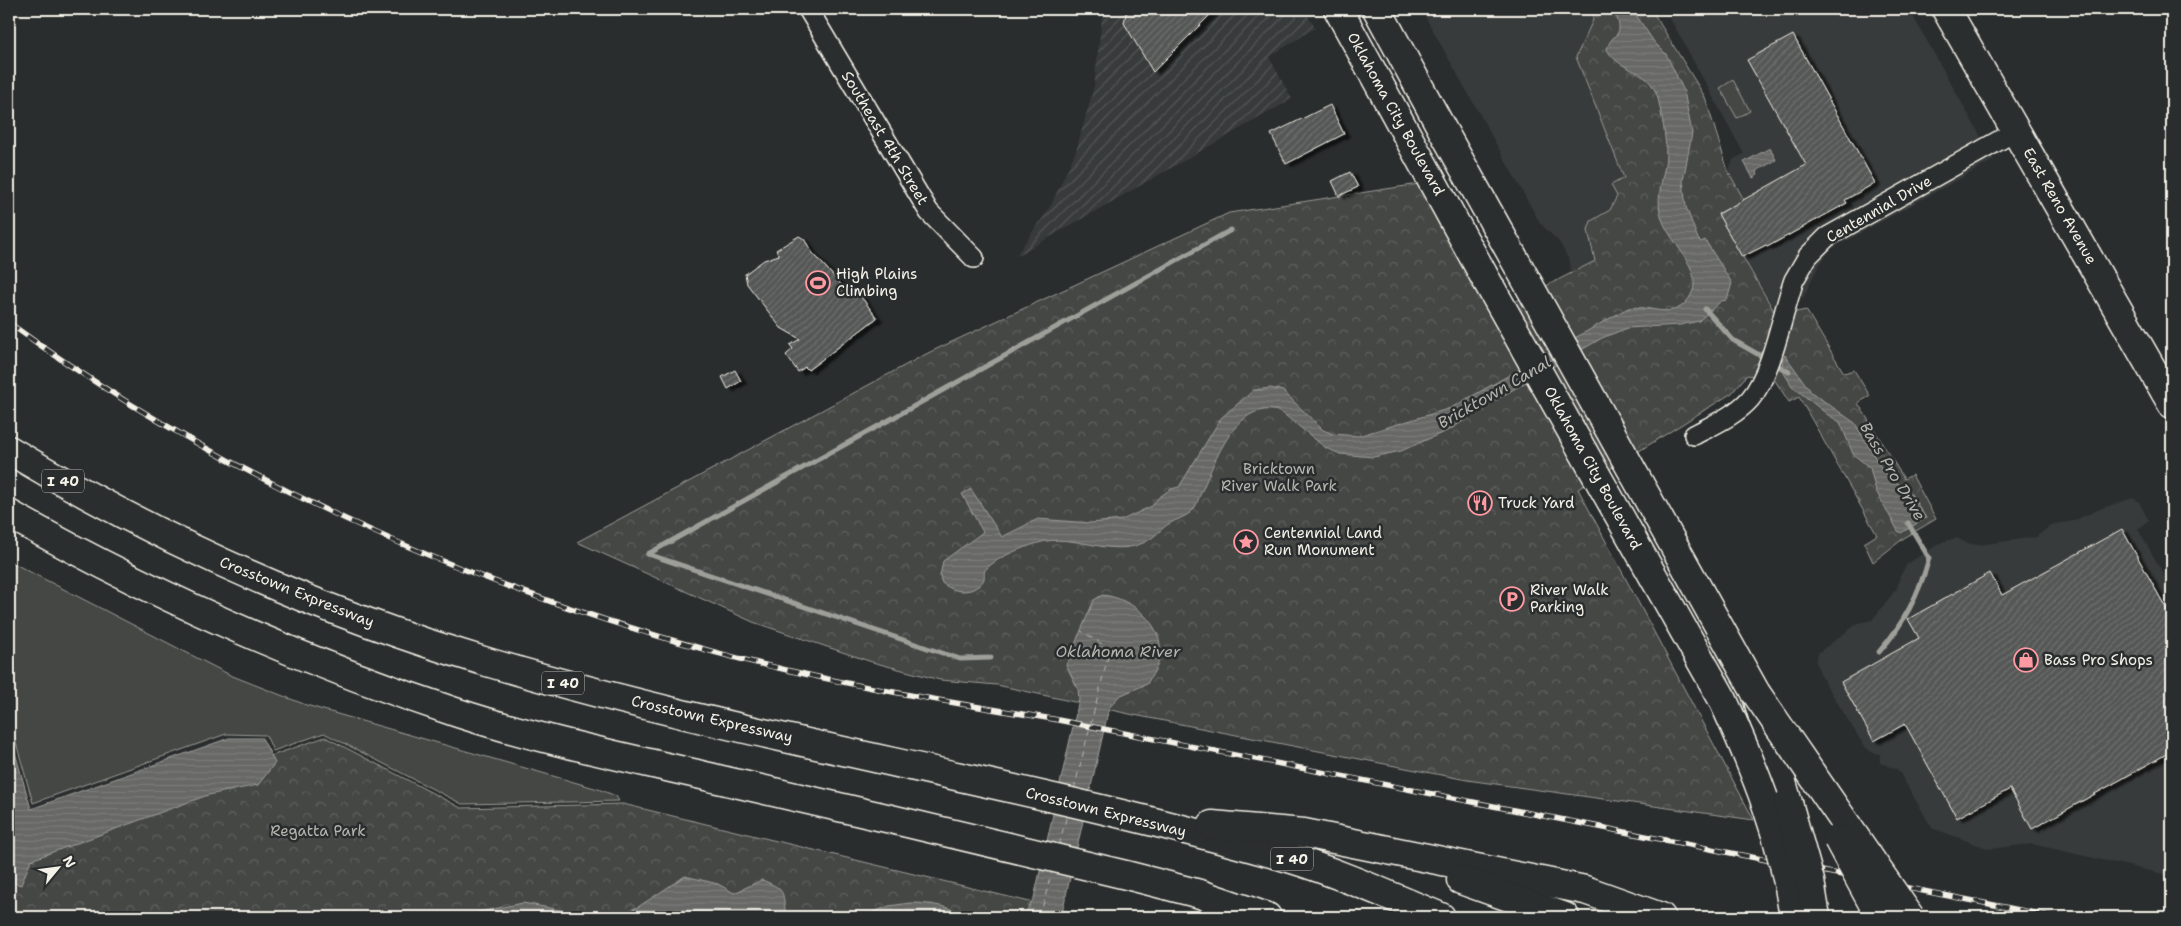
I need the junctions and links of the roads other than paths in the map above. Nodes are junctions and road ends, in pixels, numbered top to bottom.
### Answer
1 (808, 9) edge
2 (1338, 9) edge
3 (1378, 9) edge
4 (1946, 9) edge
5 (2016, 131) junction
6 (974, 258) dead end
7 (2172, 404) edge
8 (1694, 435) dead end
9 (9, 450) edge
10 (9, 514) edge
11 (1756, 693) junction
12 (1138, 819) junction
13 (1304, 833) junction
14 (1268, 917) edge
15 (1441, 917) edge
16 (1565, 917) edge
17 (1661, 917) edge
18 (1794, 917) edge
19 (1816, 917) edge
20 (1880, 917) edge
21 (1910, 917) edge

1 - 6 street, Southeast 4th Street
2 - 18 main road, Oklahoma City Boulevard, bridge
3 - 11 main road
4 - 5 main road, East Reno Avenue
5 - 7 main road, East Reno Avenue
5 - 8 street, Centennial Drive
9 - 12 main road, Crosstown Expressway / I 40
10 - 14 main road
11 - 19 main road, bridge
11 - 20 main road, bridge
11 - 21 main road, bridge
12 - 13 main road
12 - 15 main road, Crosstown Expressway / I 40
13 - 16 main road
13 - 17 main road

